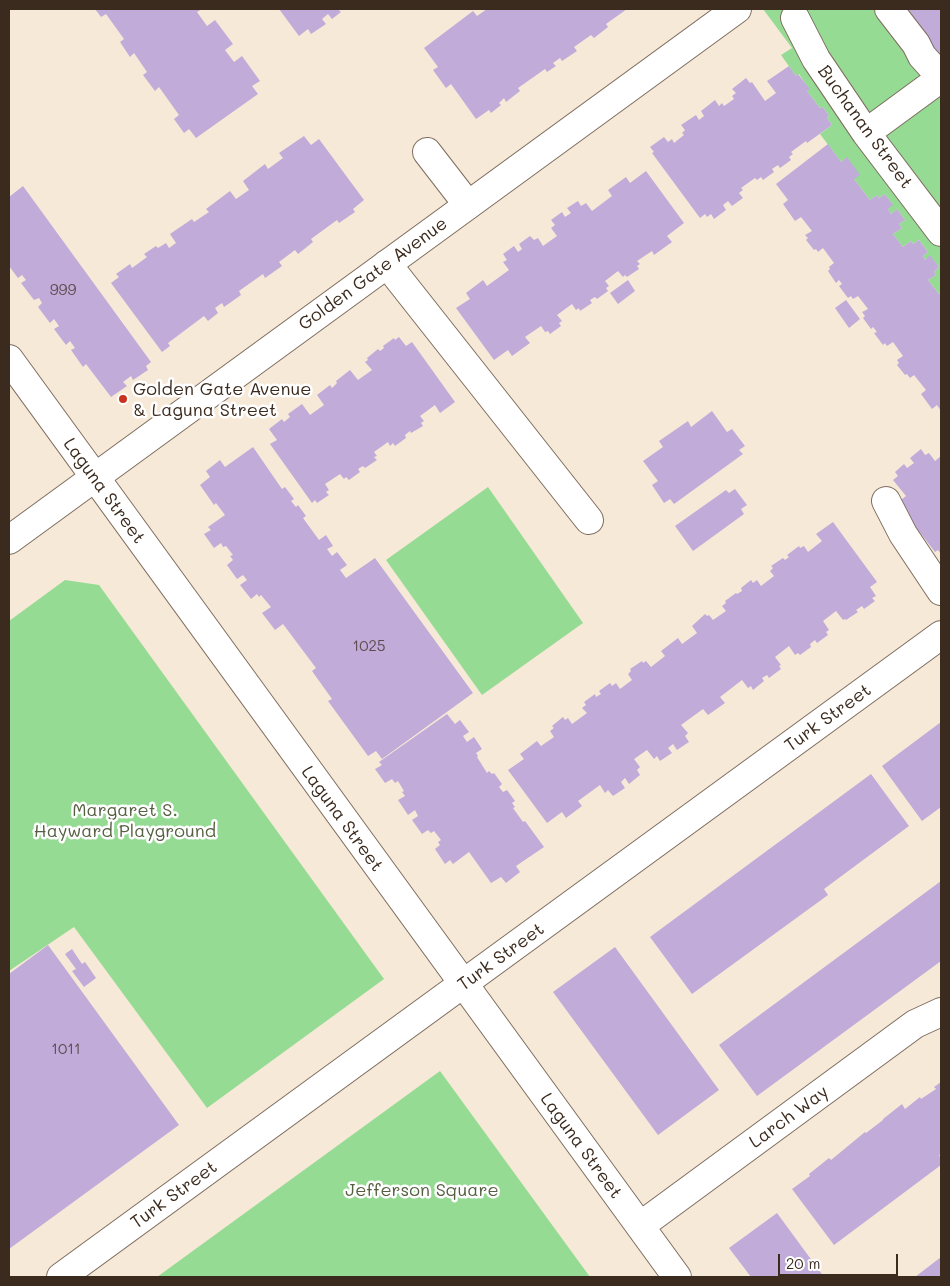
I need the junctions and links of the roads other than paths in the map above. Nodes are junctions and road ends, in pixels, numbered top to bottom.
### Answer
1 (737, 9) edge
2 (889, 9) edge
3 (794, 18) dead end
4 (941, 78) edge
5 (866, 133) junction
6 (427, 152) dead end
7 (468, 205) junction
8 (941, 232) edge
9 (387, 264) junction
10 (9, 360) edge
11 (94, 478) junction
12 (886, 501) dead end
13 (589, 520) dead end
14 (9, 540) edge
15 (941, 591) edge
16 (941, 635) edge
17 (464, 984) junction
18 (941, 1012) edge
19 (640, 1226) junction
20 (61, 1277) edge
21 (677, 1277) edge

1 - 7 main road, Golden Gate Avenue
2 - 4 main road
3 - 5 main road, Buchanan Street
4 - 5 main road
5 - 8 main road, Buchanan Street
6 - 7 main road
7 - 9 main road, Golden Gate Avenue
9 - 11 main road, Golden Gate Avenue
9 - 13 main road
10 - 11 main road, Laguna Street
11 - 14 main road, Golden Gate Avenue
11 - 17 main road, Laguna Street
12 - 15 main road
16 - 17 main road, Turk Street
17 - 19 main road, Laguna Street
17 - 20 main road, Turk Street
18 - 19 main road, Larch Way
19 - 21 main road, Laguna Street

